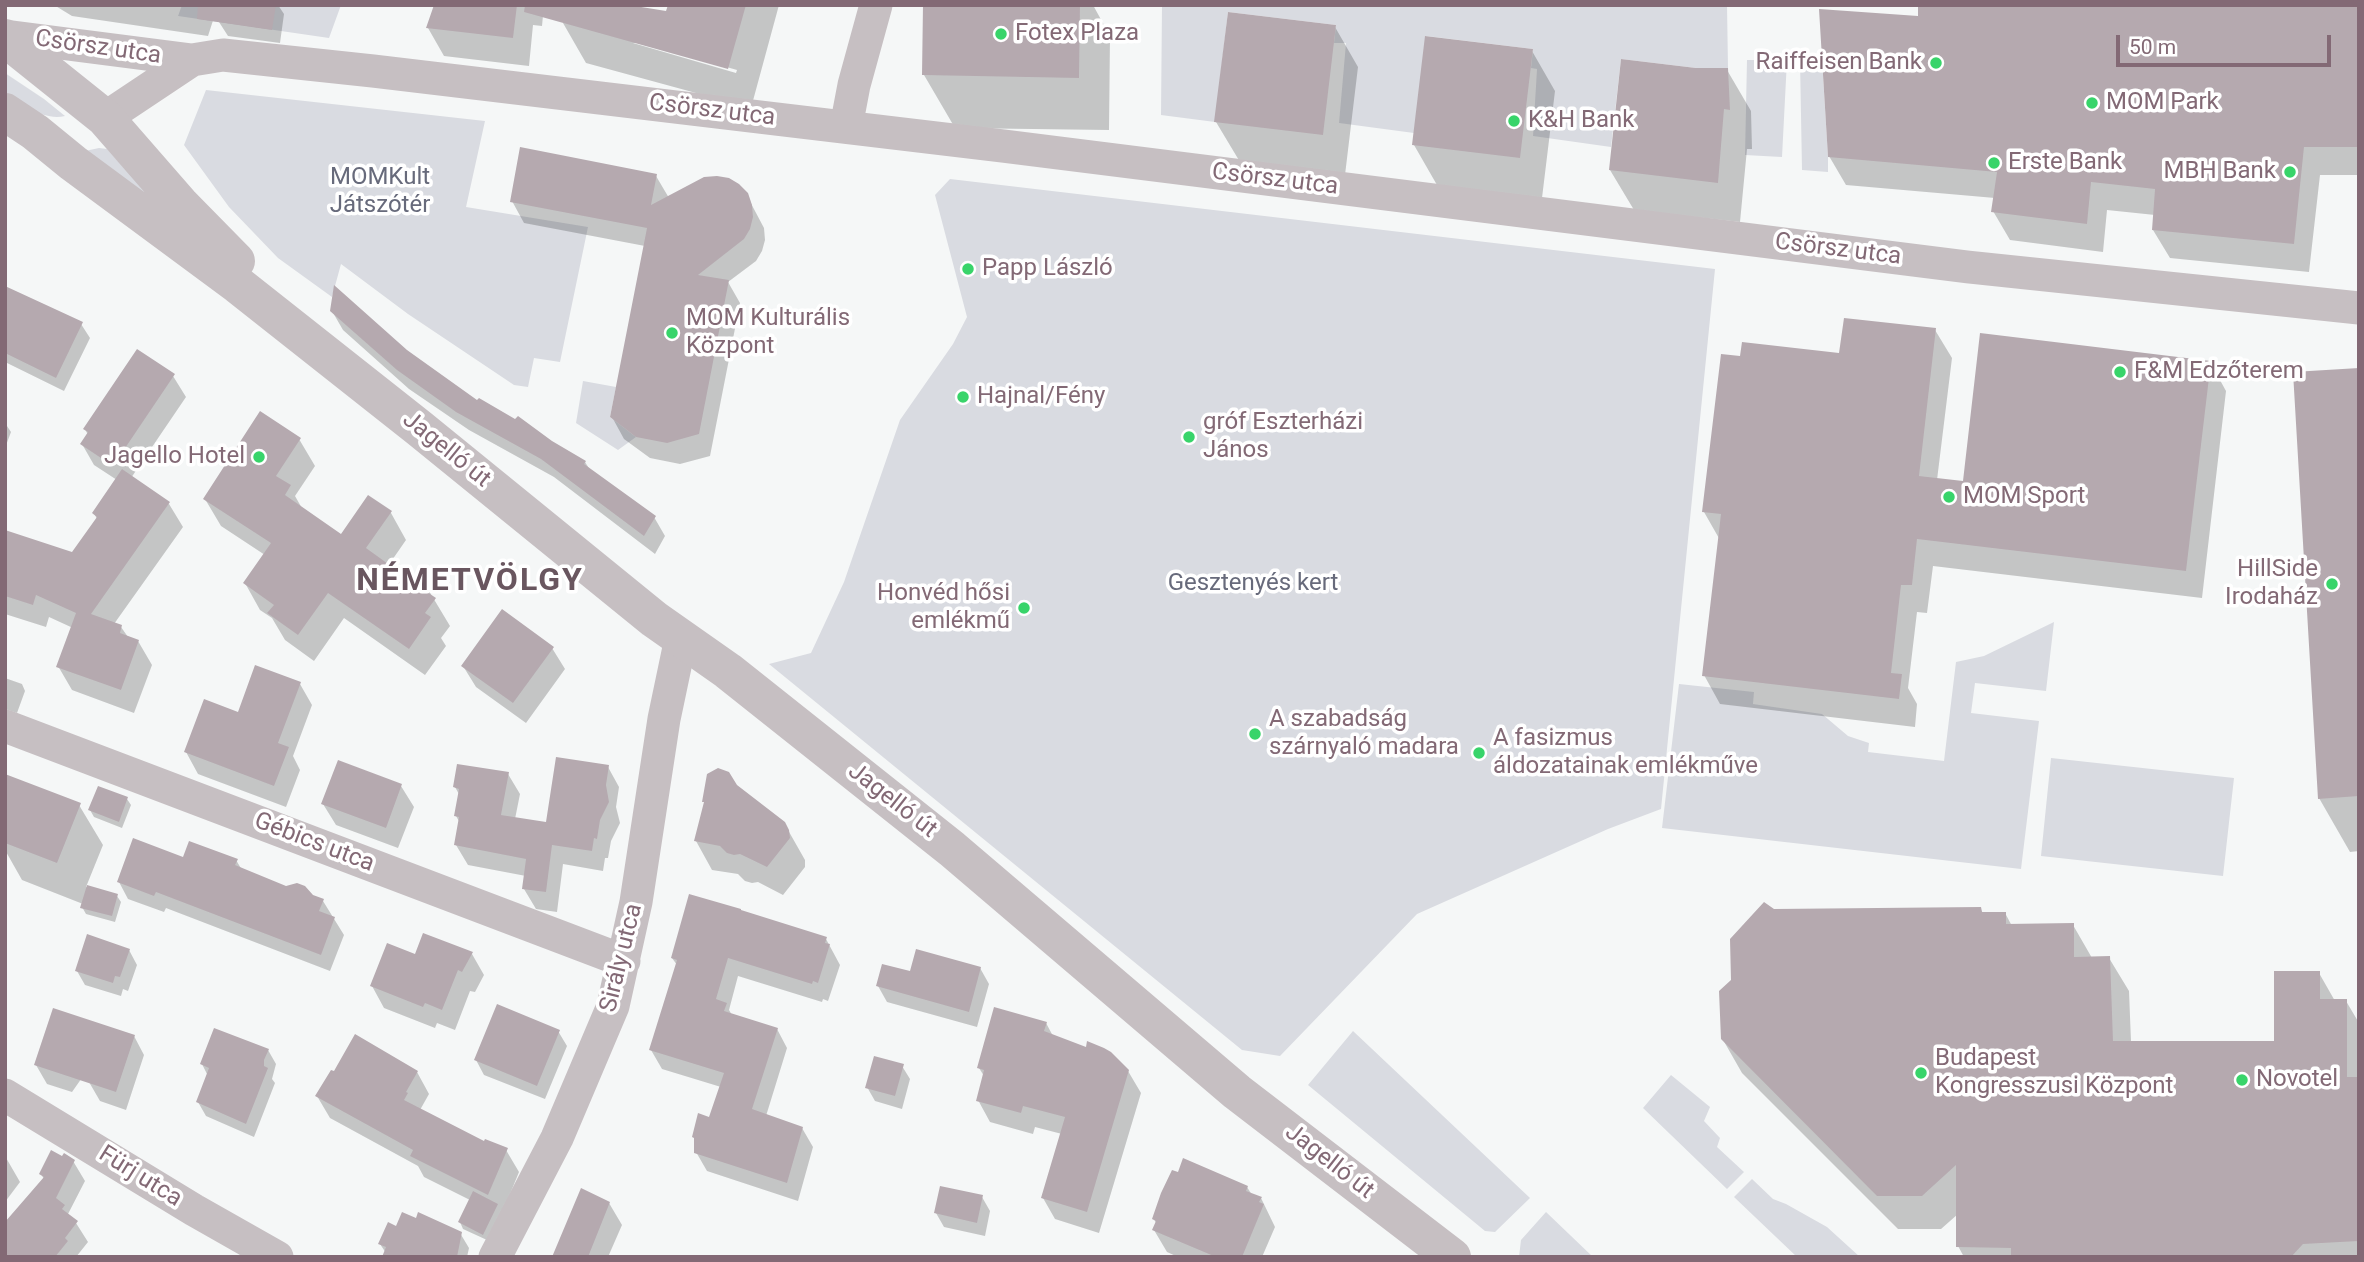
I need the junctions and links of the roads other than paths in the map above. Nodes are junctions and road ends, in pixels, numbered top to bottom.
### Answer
1 (876, 5) edge
2 (5, 37) edge
3 (192, 60) junction
4 (105, 118) junction
5 (20, 122) edge
6 (846, 127) junction
7 (2359, 308) edge
8 (325, 353) junction
9 (681, 639) junction
10 (5, 726) edge
11 (624, 961) junction
12 (5, 1095) edge
13 (277, 1257) edge
14 (495, 1257) edge
15 (1452, 1257) edge

1 - 6 street
2 - 3 street, Csörsz utca
2 - 4 street, Jagelló út
3 - 4 street, Csörsz utca
3 - 6 street, Csörsz utca
4 - 5 street, Jagelló út
4 - 8 street, Jagelló út
5 - 8 street, Jagelló út
6 - 7 street, Csörsz utca
8 - 9 street, Jagelló út
9 - 11 street, Sirály utca
9 - 15 street, Jagelló út
10 - 11 street, Gébics utca
11 - 14 street, Sirály utca
12 - 13 street, Fürj utca

